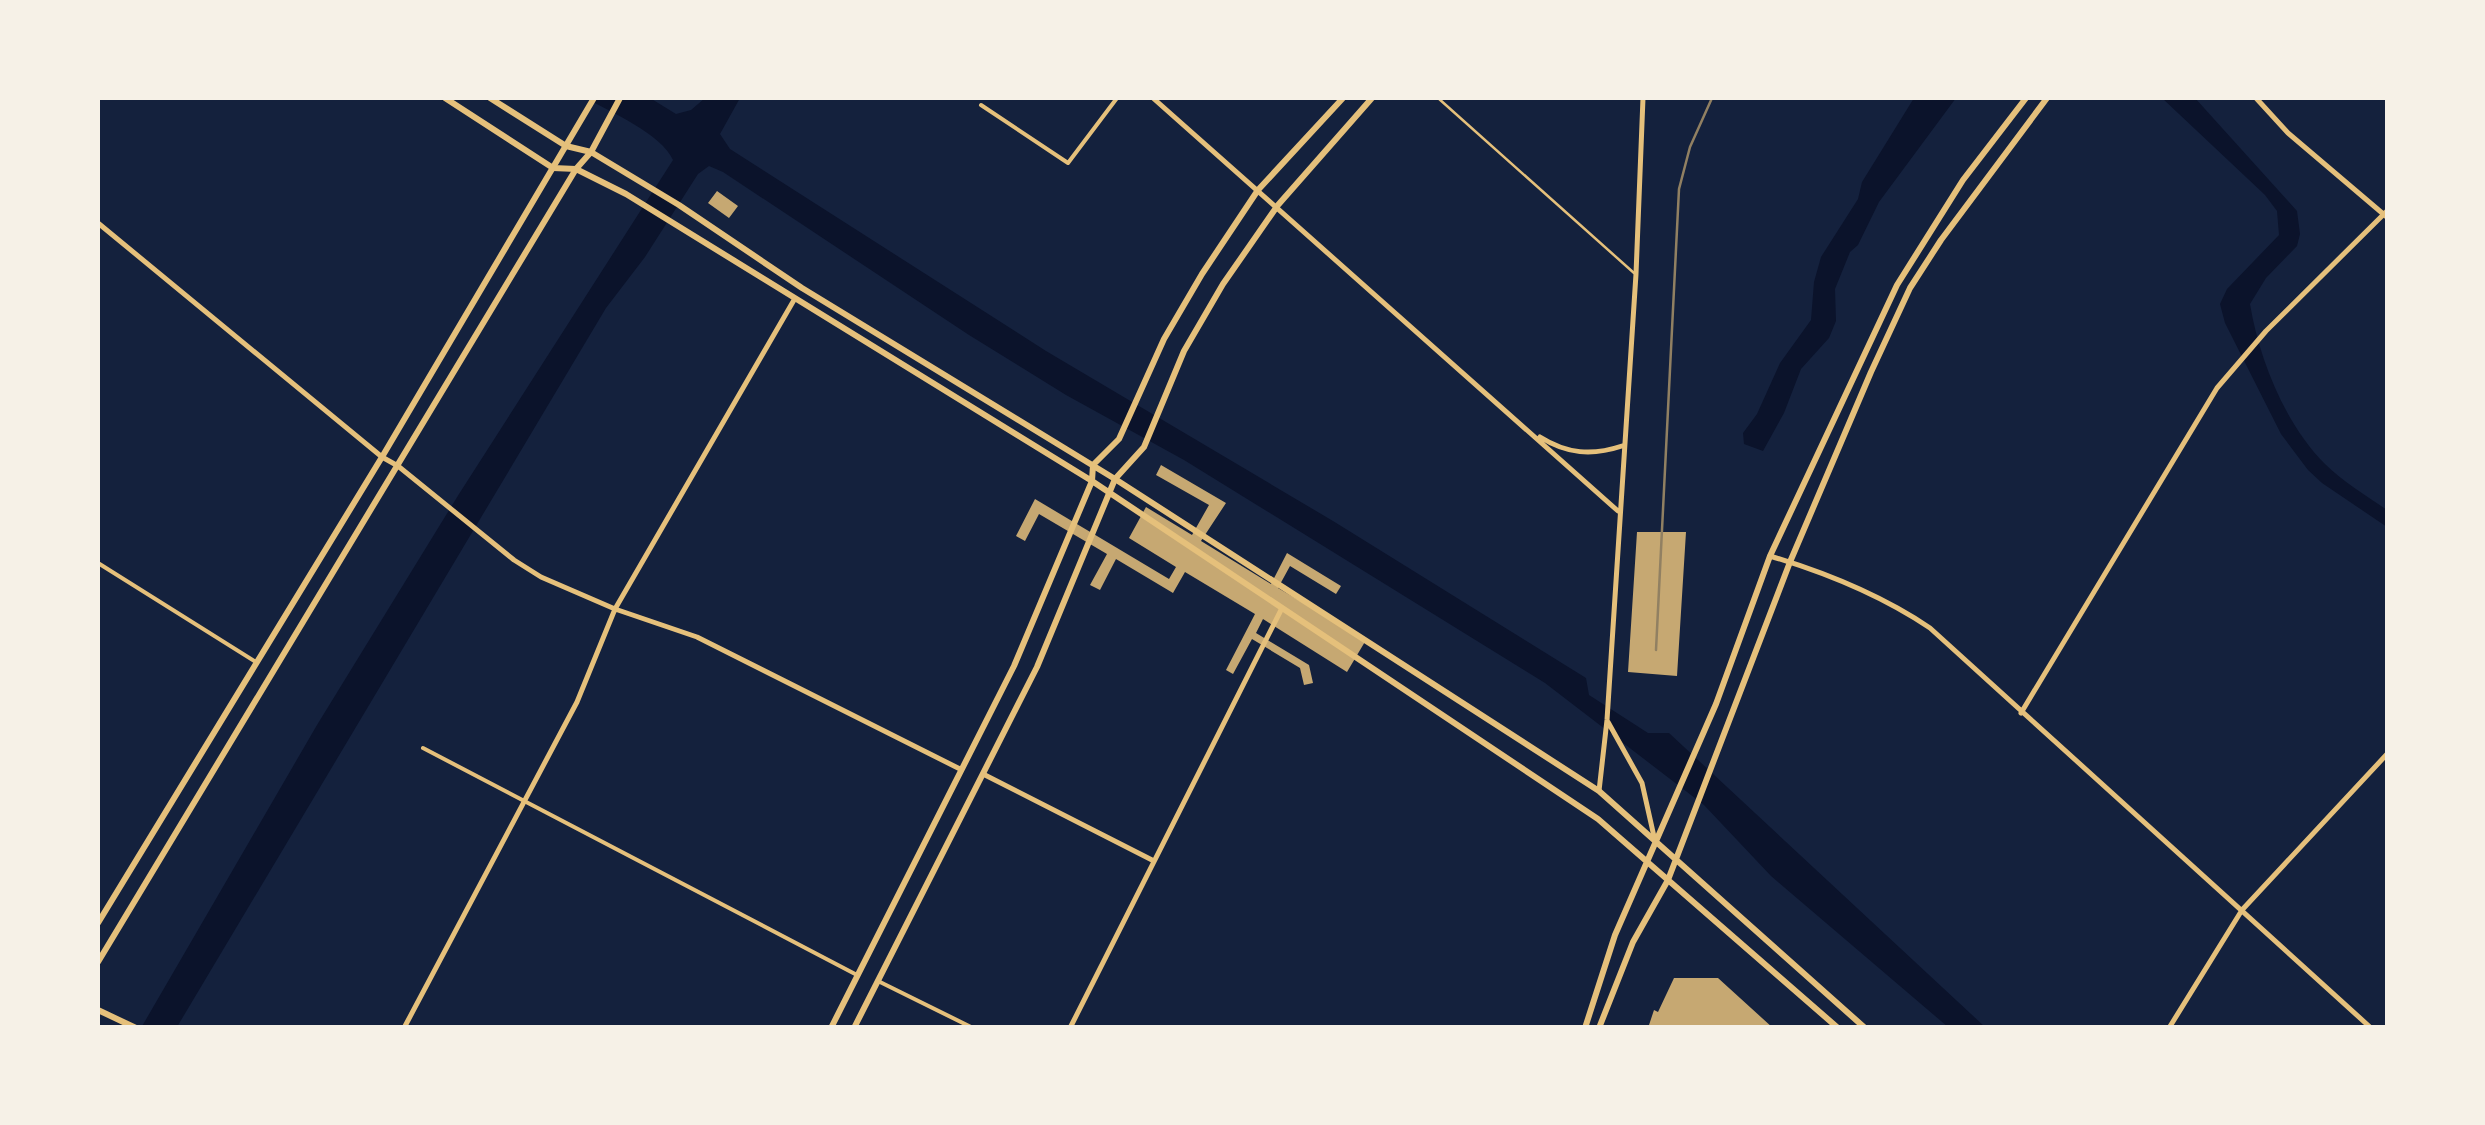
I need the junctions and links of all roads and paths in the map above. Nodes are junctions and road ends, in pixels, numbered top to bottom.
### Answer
1 (444, 98) edge
2 (490, 98) edge
3 (594, 98) edge
4 (620, 98) edge
5 (1117, 98) edge
6 (1153, 98) edge
7 (1343, 98) edge
8 (1372, 98) edge
9 (1438, 98) edge
10 (1643, 98) edge
11 (2026, 98) edge
12 (2047, 98) edge
13 (2256, 98) edge
14 (981, 105) dead end
15 (566, 146) junction
16 (591, 152) junction
17 (553, 168) junction
18 (576, 168) junction
19 (1258, 190) junction
20 (1278, 206) junction
21 (2386, 214) edge
22 (98, 223) edge
23 (1636, 274) junction
24 (794, 300) junction
25 (1527, 430) junction
26 (1622, 446) junction
27 (382, 457) junction
28 (398, 466) junction
29 (1093, 466) junction
30 (1116, 480) junction
31 (1092, 481) junction
32 (1112, 494) junction
33 (1618, 511) junction
34 (1770, 556) junction
35 (1790, 562) junction
36 (98, 563) edge
37 (1282, 608) junction
38 (614, 609) junction
39 (256, 662) junction
40 (2022, 712) junction
41 (1607, 720) junction
42 (422, 748) dead end
43 (2388, 753) edge
44 (960, 769) junction
45 (983, 774) junction
46 (1599, 791) junction
47 (522, 802) junction
48 (1656, 844) junction
49 (1676, 859) junction
50 (1154, 861) junction
51 (1648, 862) junction
52 (1668, 880) junction
53 (2242, 910) junction
54 (98, 923) edge
55 (98, 962) edge
56 (856, 975) junction
57 (878, 981) junction
58 (98, 1010) edge
59 (135, 1027) edge
60 (404, 1028) edge
61 (831, 1028) edge
62 (854, 1028) edge
63 (972, 1028) edge
64 (1070, 1028) edge
65 (1585, 1028) edge
66 (1599, 1028) edge
67 (1838, 1028) edge
68 (1865, 1028) edge
69 (2168, 1028) edge
70 (2371, 1028) edge

1 - 17 main road
2 - 15 main road
3 - 15 main road
4 - 16 main road
5 - 14 street
6 - 19 street
7 - 19 main road
8 - 20 main road
9 - 23 lane
10 - 23 street
11 - 34 main road
12 - 35 main road
13 - 21 street
15 - 16 main road
15 - 17 main road
16 - 18 main road
16 - 29 main road
17 - 18 main road
17 - 27 main road
18 - 24 main road
18 - 28 main road
19 - 20 street
19 - 29 main road
20 - 25 street
20 - 30 main road
21 - 40 street
22 - 27 street
23 - 26 street
24 - 31 main road
24 - 38 street
25 - 26 street
25 - 33 street
26 - 33 street
27 - 28 street
27 - 39 main road
28 - 38 street
28 - 55 main road
29 - 30 main road
29 - 31 main road
30 - 32 main road
30 - 46 main road
31 - 32 main road
31 - 44 main road
32 - 37 main road
32 - 45 main road
33 - 41 street
34 - 35 street
34 - 48 main road
35 - 40 street
35 - 49 main road
36 - 39 street
37 - 50 street
37 - 51 main road
38 - 44 street
38 - 47 street
39 - 54 main road
40 - 53 street
41 - 46 street
41 - 48 street
42 - 47 street
43 - 53 street
44 - 56 main road
45 - 50 street
45 - 57 main road
46 - 48 main road
47 - 56 street
47 - 60 street
48 - 49 main road
48 - 51 main road
49 - 52 main road
49 - 68 main road
50 - 64 street
51 - 52 main road
51 - 65 main road
52 - 66 main road
52 - 67 main road
53 - 69 street
53 - 70 street
56 - 61 main road
57 - 62 main road
57 - 63 street
58 - 59 main road

